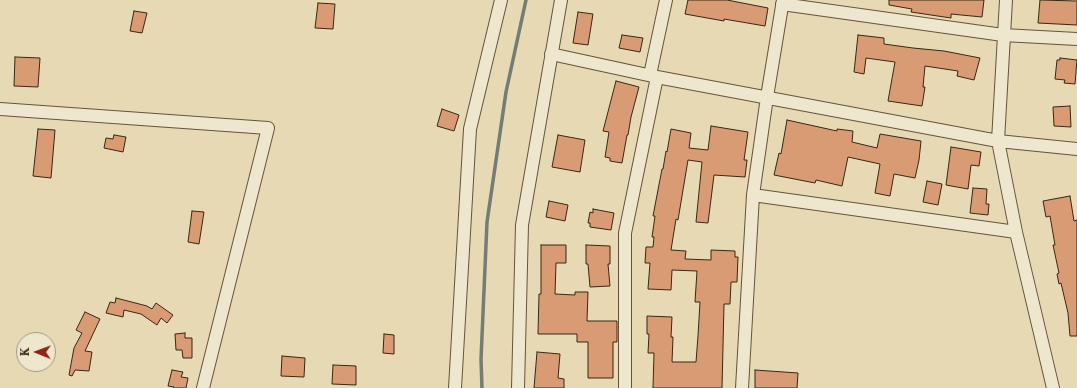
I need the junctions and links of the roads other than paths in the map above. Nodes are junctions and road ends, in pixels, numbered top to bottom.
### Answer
1 (501, 0) edge
2 (561, 0) edge
3 (666, 0) edge
4 (1006, 0) edge
5 (782, 2) edge
6 (1003, 35) junction
7 (1077, 39) edge
8 (551, 54) junction
9 (654, 76) junction
10 (767, 97) junction
11 (0, 109) edge
12 (998, 141) junction
13 (1077, 149) edge
14 (753, 195) junction
15 (1016, 232) junction
16 (203, 388) edge
17 (455, 388) edge
18 (518, 388) edge
19 (625, 388) edge
20 (742, 388) edge
21 (1053, 388) edge

1 - 17 street
2 - 8 street
3 - 9 street
4 - 6 street
5 - 6 street
5 - 10 street
6 - 7 street
6 - 12 street
8 - 9 street
8 - 18 street
9 - 10 street
9 - 19 street
10 - 12 street
10 - 14 street
11 - 16 street
12 - 13 street
12 - 15 street
14 - 15 street
14 - 20 street
15 - 21 street

